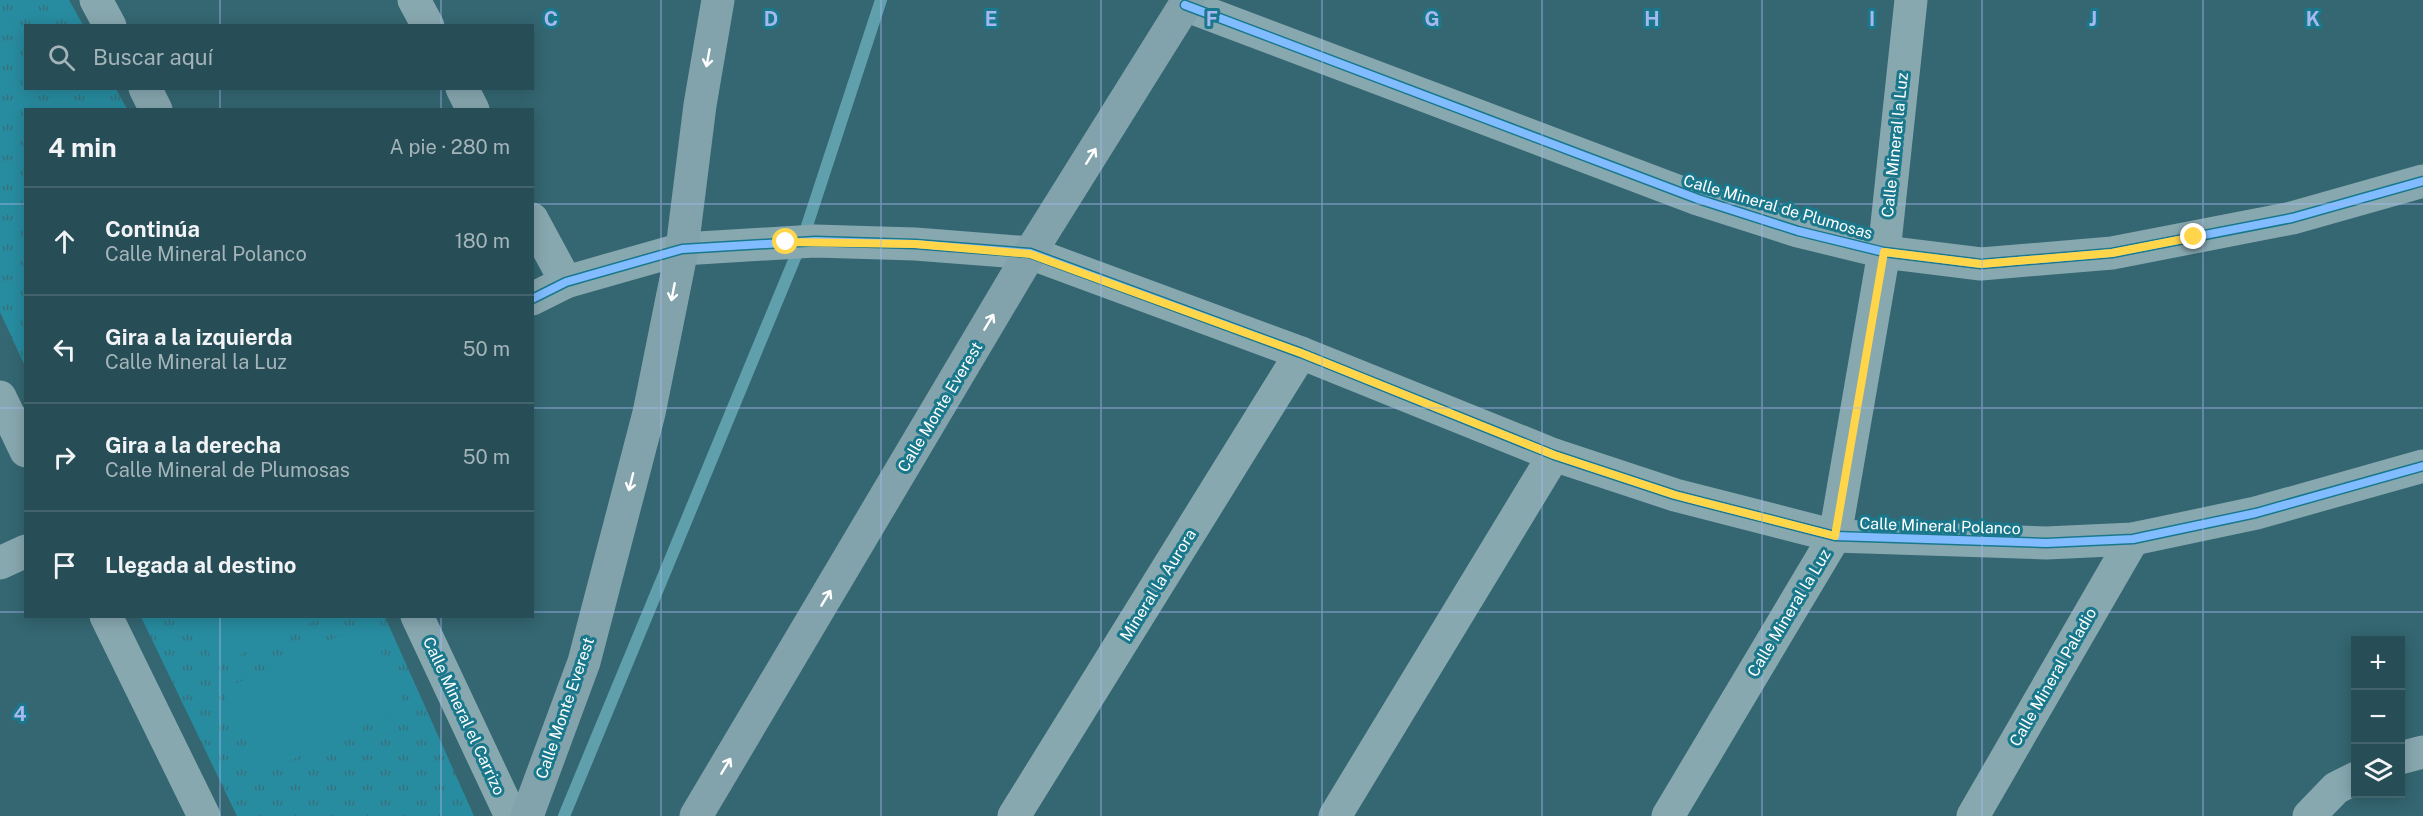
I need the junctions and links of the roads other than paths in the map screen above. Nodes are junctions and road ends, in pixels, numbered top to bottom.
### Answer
1 (96, 0) edge
2 (414, 0) edge
3 (718, 0) edge
4 (1911, 0) edge
5 (1187, 3) edge
6 (109, 24) edge
7 (427, 24) edge
8 (146, 90) edge
9 (463, 90) edge
10 (155, 108) edge
11 (472, 108) edge
12 (2423, 182) edge
13 (534, 223) edge
14 (682, 249) junction
15 (1884, 252) junction
16 (1030, 254) junction
17 (566, 282) junction
18 (534, 298) edge
19 (1301, 353) junction
20 (0, 397) edge
21 (24, 447) edge
22 (1554, 455) junction
23 (2423, 466) edge
24 (1835, 536) junction
25 (2133, 539) junction
26 (24, 552) edge
27 (0, 563) edge
28 (107, 618) edge
29 (418, 618) edge
30 (2423, 752) edge
31 (2405, 757) edge
32 (2351, 780) edge
33 (204, 816) edge
34 (511, 816) edge
35 (527, 816) edge
36 (696, 816) edge
37 (1014, 816) edge
38 (1335, 816) edge
39 (1668, 816) edge
40 (1973, 816) edge
41 (2309, 816) edge

1 - 6 street
2 - 7 street
3 -> 14 street, Calle Monte Everest
4 - 15 street, Calle Mineral la Luz
5 - 15 street, Calle Mineral de Plumosas
16 -> 5 street, Calle Monte Everest
8 - 10 street
9 - 11 street
12 - 15 street, Calle Mineral de Plumosas
13 - 17 street
14 - 16 street, Calle Mineral Polanco
14 - 17 street, Calle Mineral Polanco
14 -> 35 street, Calle Monte Everest
15 - 24 street, Calle Mineral la Luz
16 - 19 street, Calle Mineral Polanco
36 -> 16 street, Calle Monte Everest
17 - 18 street, Calle Mineral Polanco
19 - 22 street, Calle Mineral Polanco
19 - 37 street, Mineral la Aurora
20 - 21 street
22 - 24 street, Calle Mineral Polanco
22 - 38 street
23 - 25 street, Calle Mineral Polanco
24 - 25 street, Calle Mineral Polanco
24 - 39 street, Calle Mineral la Luz
25 - 40 street, Calle Mineral Paladio
26 - 27 street
28 - 33 street
29 - 34 street, Calle Mineral el Carrizo
30 - 31 street
32 - 41 street

